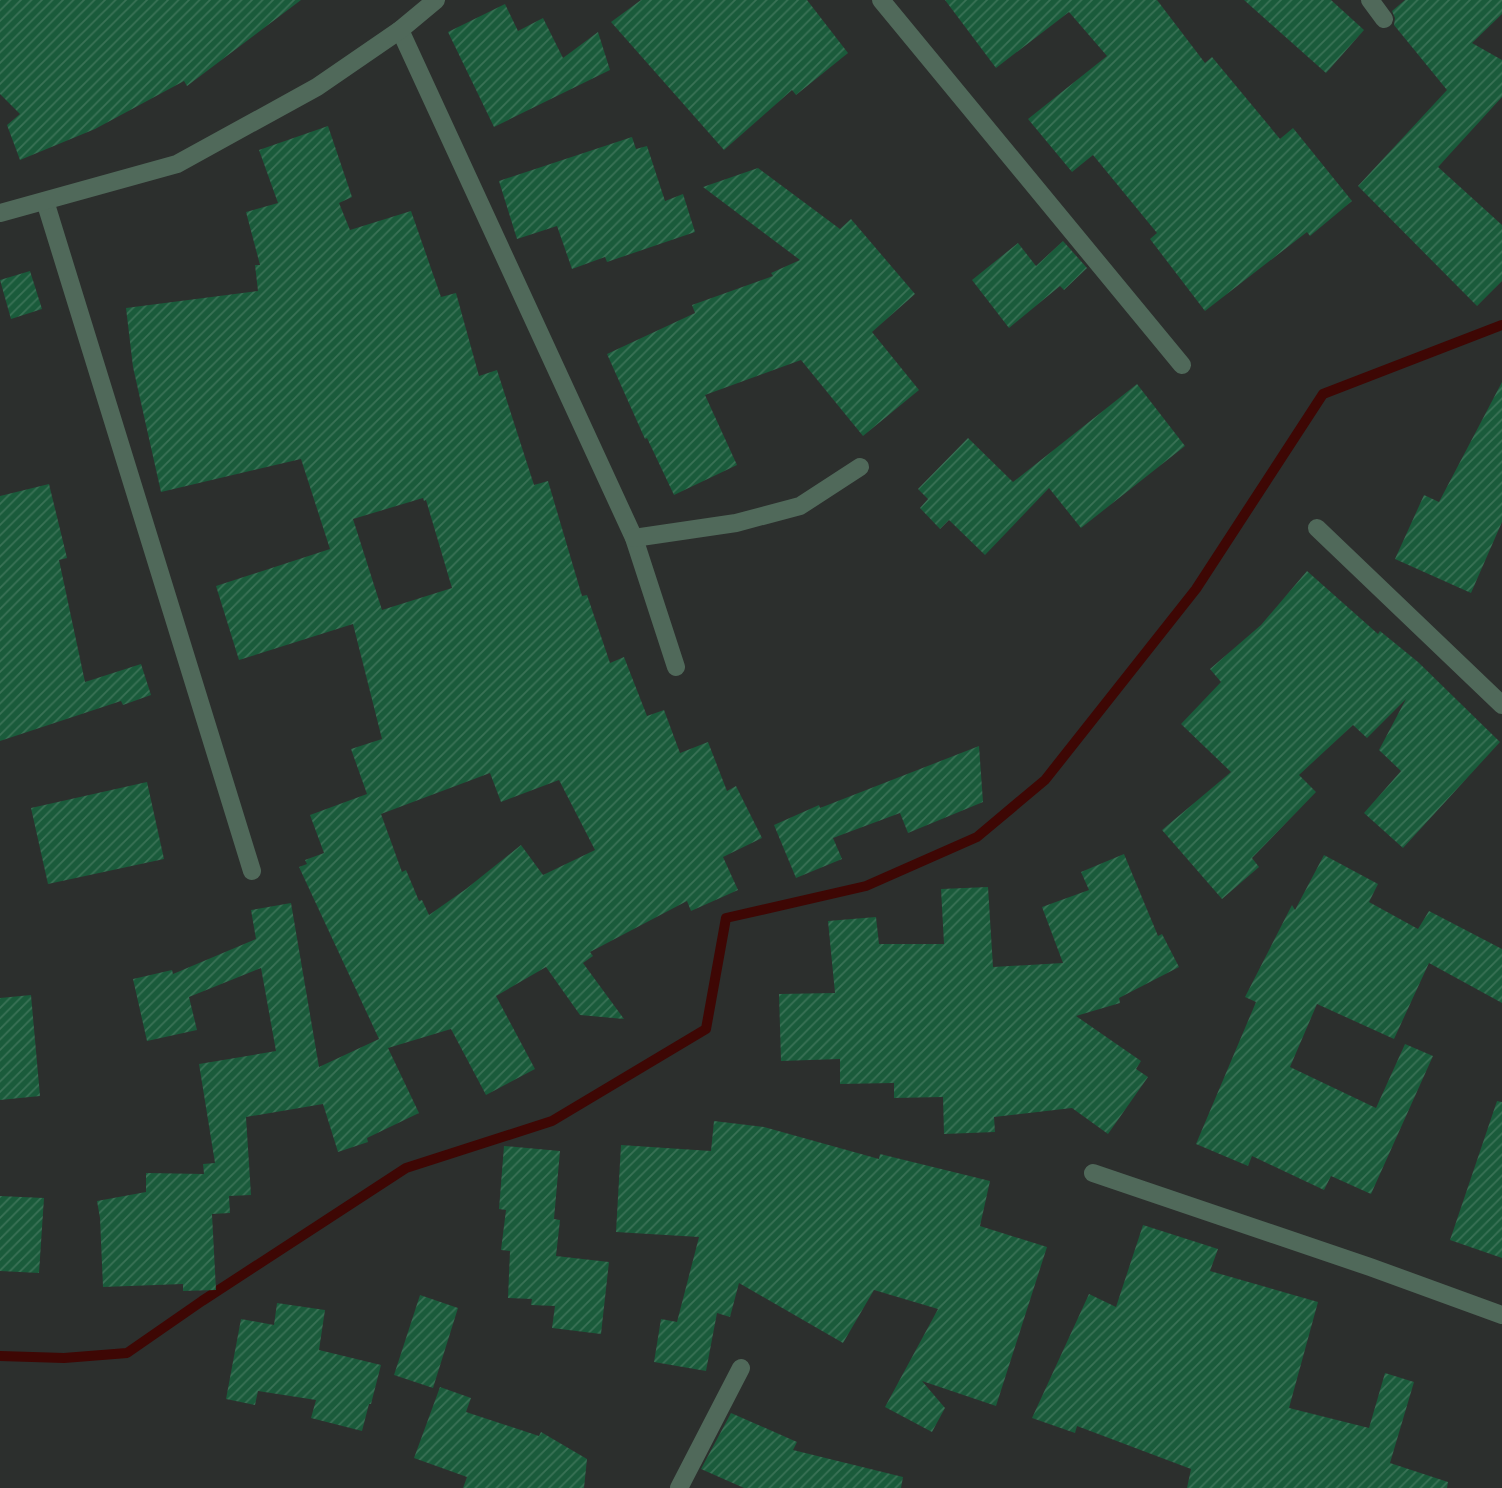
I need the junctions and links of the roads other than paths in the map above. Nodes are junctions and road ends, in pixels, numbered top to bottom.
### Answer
1 (436, 0) edge
2 (881, 0) edge
3 (1370, 0) edge
4 (1384, 19) dead end
5 (400, 30) junction
6 (45, 201) junction
7 (0, 213) edge
8 (1182, 365) dead end
9 (860, 467) dead end
10 (1317, 528) dead end
11 (634, 538) junction
12 (676, 667) dead end
13 (1502, 705) edge
14 (252, 871) dead end
15 (1093, 1173) dead end
16 (1502, 1315) edge
17 (741, 1368) dead end
18 (679, 1488) edge

1 - 5 street
2 - 8 street
3 - 4 street
5 - 6 street
5 - 11 street
6 - 7 street
6 - 14 street
9 - 11 street
10 - 13 street
11 - 12 street
15 - 16 street
17 - 18 street

